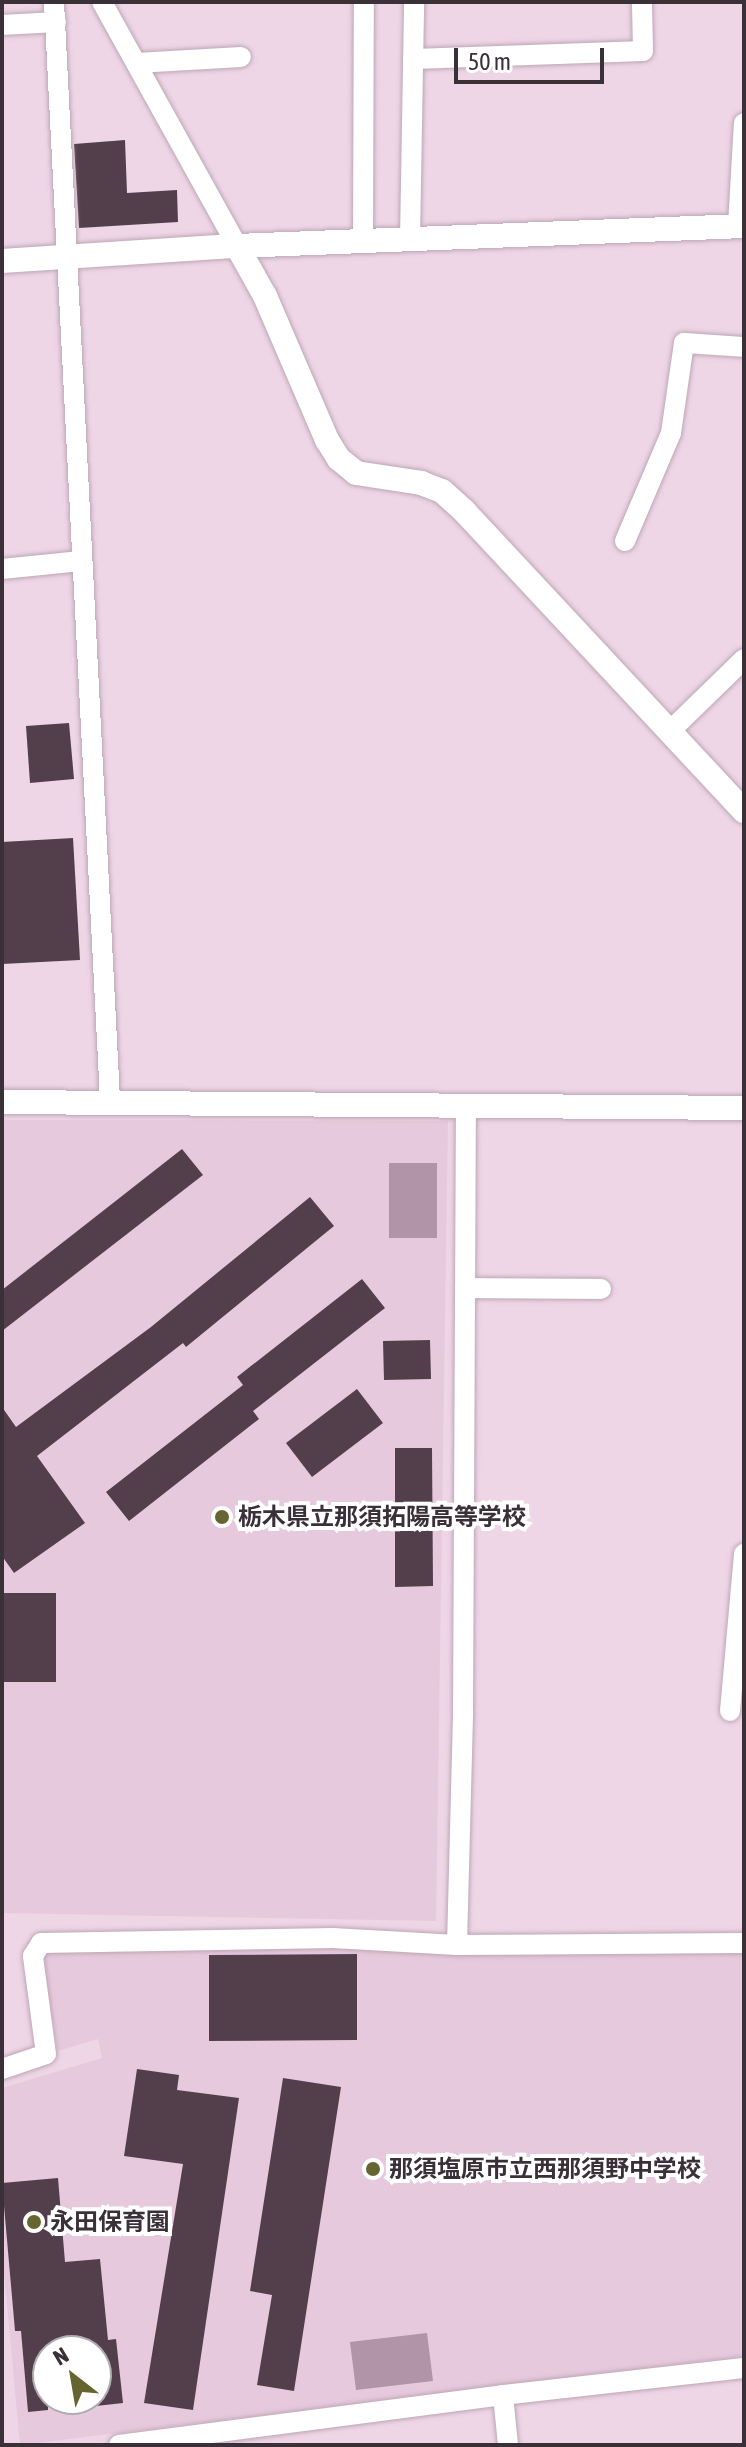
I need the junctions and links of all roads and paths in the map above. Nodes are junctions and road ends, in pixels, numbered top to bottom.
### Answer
1 (102, 2) edge
2 (364, 2) edge
3 (414, 2) edge
4 (642, 2) edge
5 (55, 12) edge
6 (2, 25) edge
7 (241, 57) dead end
8 (413, 59) junction
9 (136, 63) junction
10 (744, 123) edge
11 (741, 226) edge
12 (410, 239) junction
13 (363, 240) junction
14 (237, 246) junction
15 (68, 259) junction
16 (2, 261) edge
17 (744, 347) edge
18 (625, 541) dead end
19 (81, 561) junction
20 (2, 569) edge
21 (744, 659) edge
22 (670, 731) junction
23 (744, 811) edge
24 (110, 1101) junction
25 (2, 1102) edge
26 (466, 1106) junction
27 (744, 1108) edge
28 (465, 1288) junction
29 (601, 1289) dead end
30 (744, 1554) edge
31 (730, 1711) dead end
32 (744, 1943) edge
33 (457, 1945) junction
34 (2, 2069) edge
35 (744, 2368) edge
36 (503, 2395) junction
37 (240, 2438) edge
38 (119, 2445) edge
39 (508, 2445) edge

1 - 9 street
2 - 13 street
3 - 8 street
4 - 8 street
5 - 6 street
5 - 15 street
7 - 9 street
8 - 12 street
9 - 14 street
10 - 11 street
11 - 12 street
12 - 13 street
13 - 14 street
14 - 15 street
14 - 22 street
15 - 16 street
15 - 19 street
17 - 18 street
19 - 20 street
19 - 24 street
21 - 22 street
22 - 23 street
24 - 25 street
24 - 26 street
26 - 27 street
26 - 28 street
28 - 29 street
28 - 33 street
30 - 31 street
32 - 33 street
33 - 34 street
35 - 36 street
36 - 37 street
36 - 39 street
37 - 38 street

